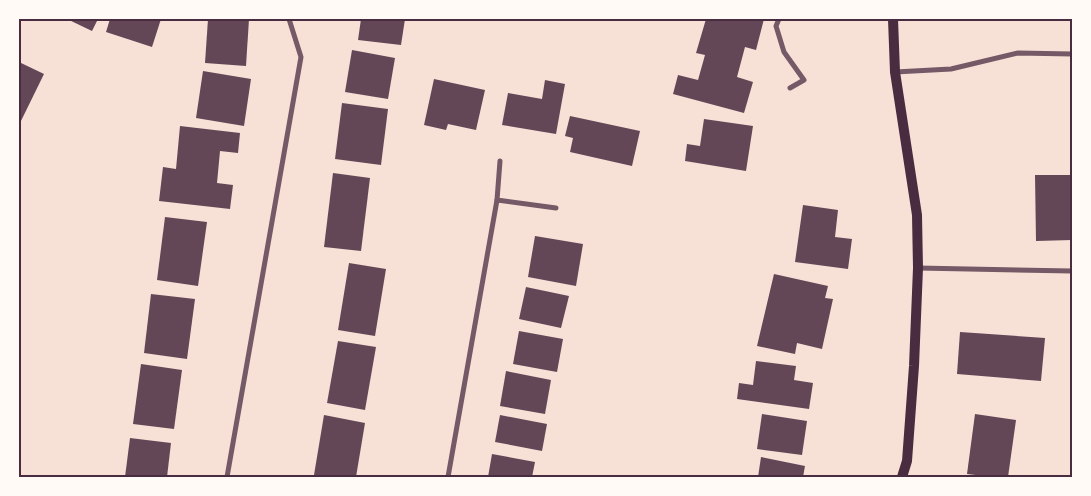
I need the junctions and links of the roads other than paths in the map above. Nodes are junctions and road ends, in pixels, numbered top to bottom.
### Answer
1 (289, 19) edge
2 (779, 19) edge
3 (893, 19) edge
4 (1072, 54) edge
5 (895, 72) junction
6 (790, 88) dead end
7 (500, 161) dead end
8 (496, 200) junction
9 (556, 208) dead end
10 (918, 268) junction
11 (1072, 271) edge
12 (227, 477) edge
13 (448, 477) edge
14 (902, 477) edge

1 - 12 street
2 - 6 street
3 - 5 main road
4 - 5 street
5 - 10 main road
7 - 8 street
8 - 9 street
8 - 13 street
10 - 11 street
10 - 14 main road

